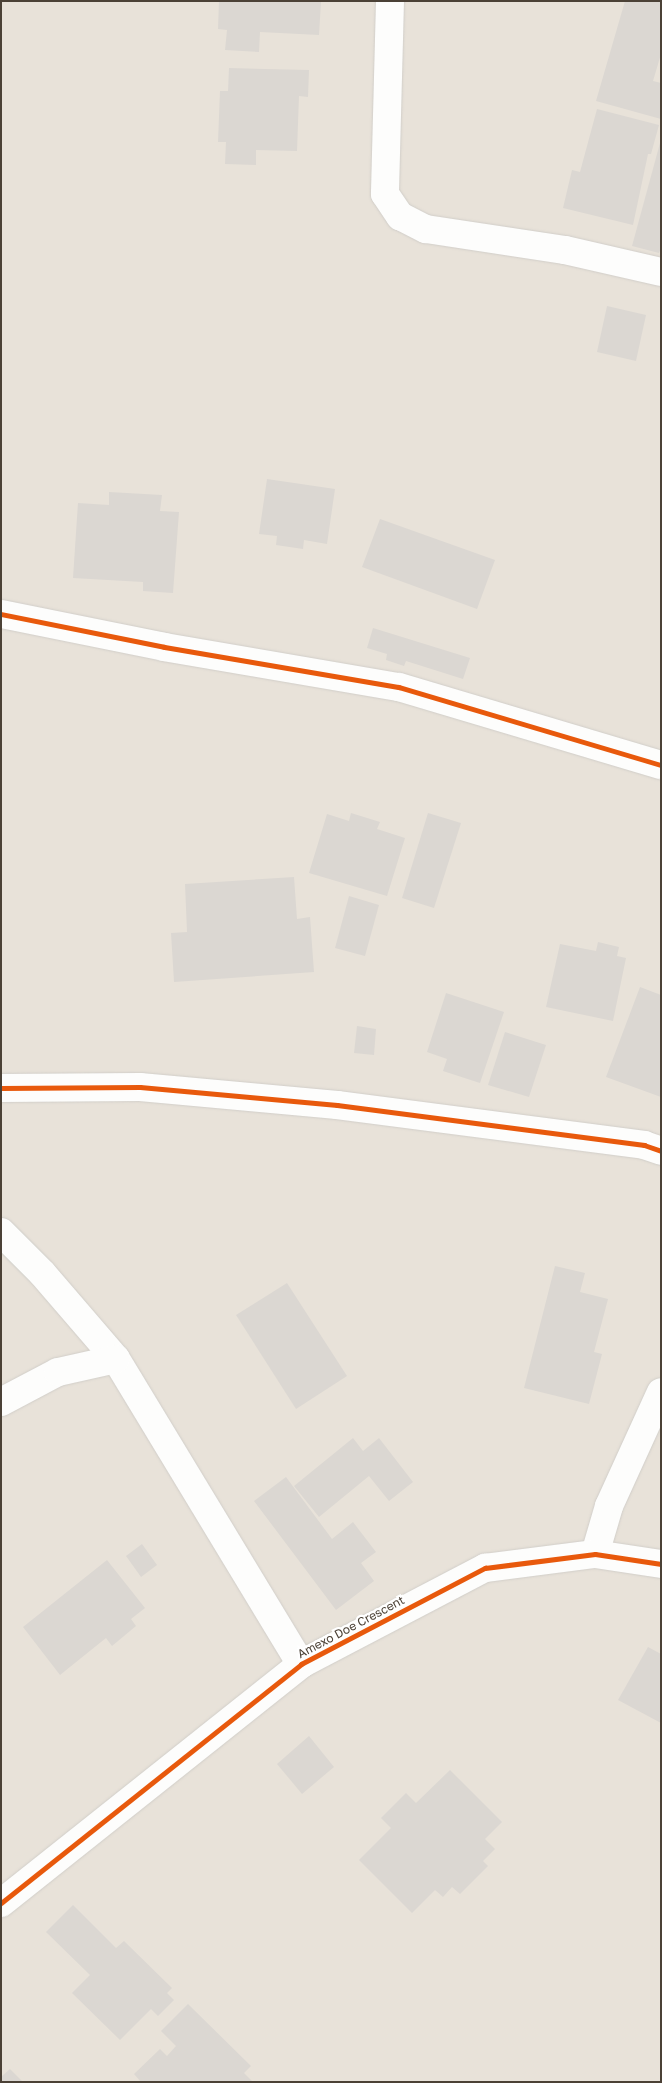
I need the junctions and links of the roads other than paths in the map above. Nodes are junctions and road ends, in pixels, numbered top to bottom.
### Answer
1 (390, 1) edge
2 (661, 272) edge
3 (1, 614) edge
4 (661, 765) edge
5 (1, 1088) edge
6 (661, 1151) edge
7 (1, 1232) edge
8 (116, 1359) junction
9 (661, 1392) edge
10 (1, 1402) edge
11 (594, 1554) junction
12 (661, 1564) edge
13 (301, 1664) junction
14 (1, 1903) edge

1 - 2 street
3 - 4 street
5 - 6 street
7 - 8 street
8 - 10 street
8 - 13 street
9 - 11 street
11 - 12 street, Amexo Doe Crescent
11 - 13 street, Amexo Doe Crescent
13 - 14 street, Amexo Doe Crescent

